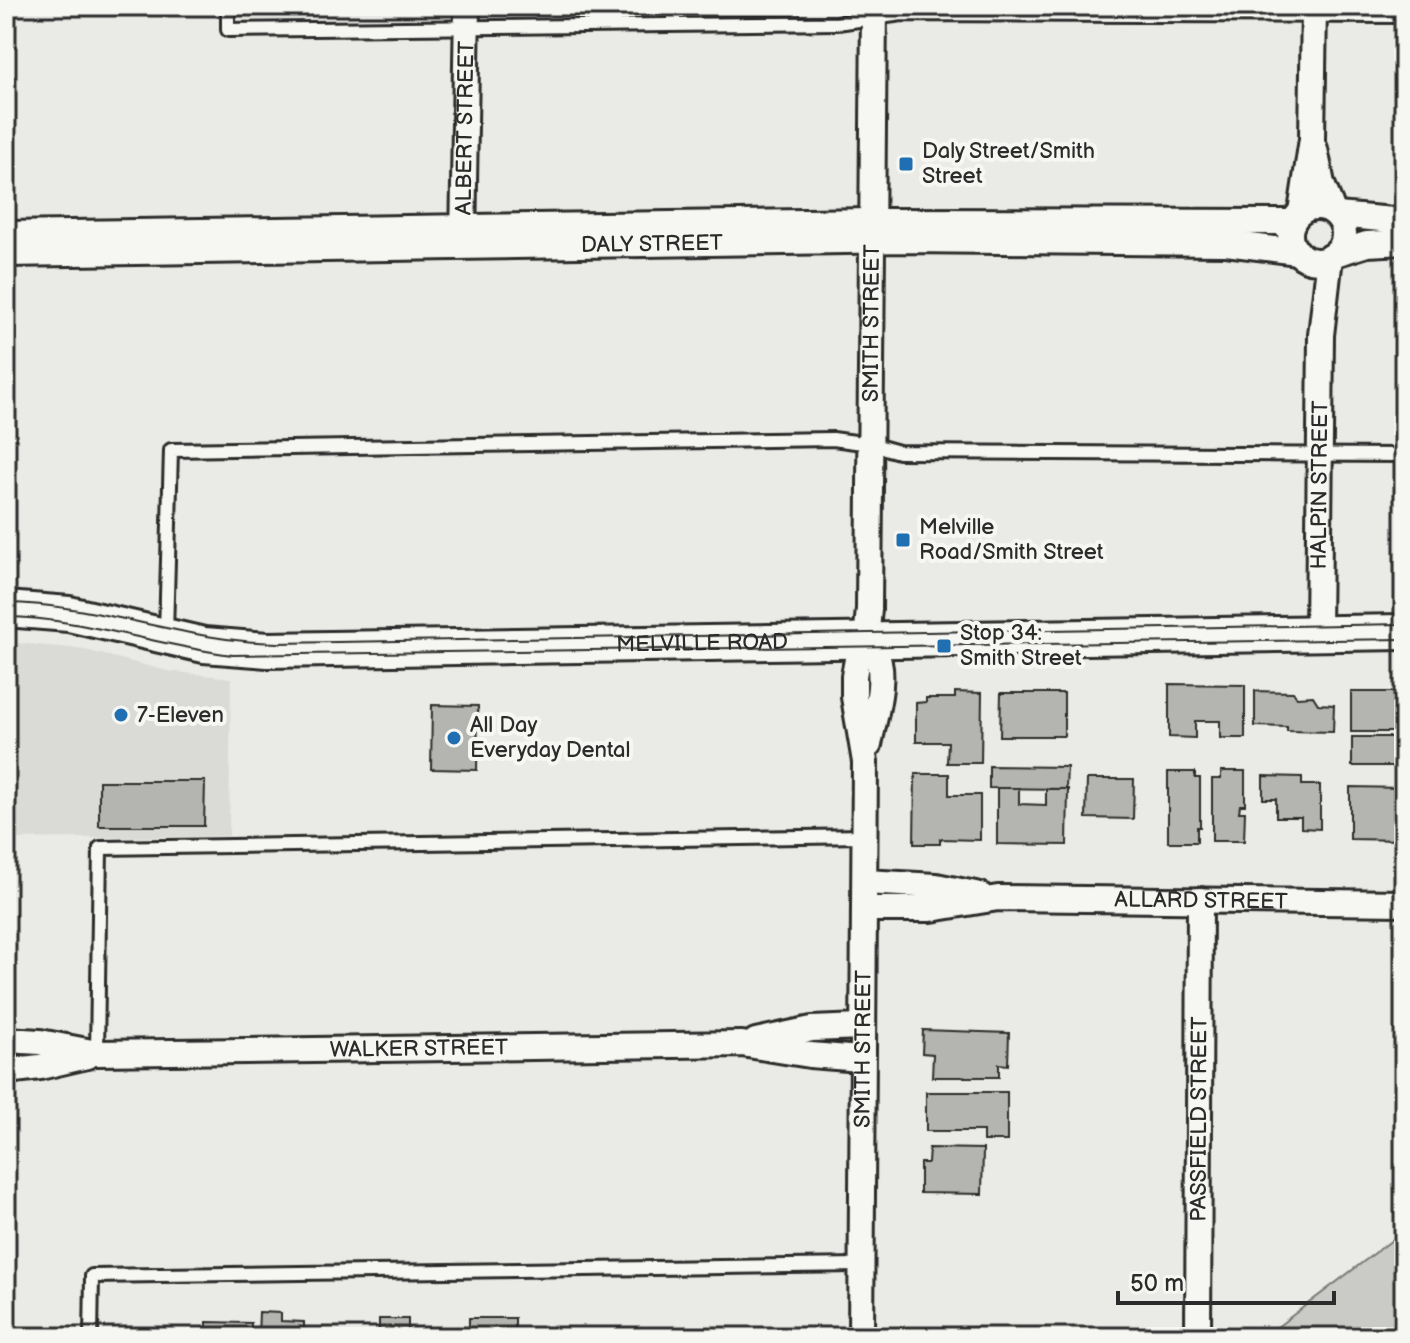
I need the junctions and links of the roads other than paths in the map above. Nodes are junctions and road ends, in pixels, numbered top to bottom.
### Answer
1 (228, 6) edge
2 (674, 6) edge
3 (1094, 10) edge
4 (1314, 11) edge
5 (874, 12) edge
6 (467, 16) edge
7 (1404, 16) edge
8 (674, 24) junction
9 (1312, 139) junction
10 (1335, 213) junction
11 (1297, 217) junction
12 (1404, 221) edge
13 (873, 231) junction
14 (6, 234) edge
15 (463, 238) junction
16 (1404, 242) edge
17 (6, 254) edge
18 (1302, 255) junction
19 (1333, 256) junction
20 (1321, 335) junction
21 (870, 444) junction
22 (1319, 455) junction
23 (1404, 455) edge
24 (6, 609) edge
25 (1404, 632) edge
26 (1318, 633) junction
27 (165, 636) junction
28 (866, 640) junction
29 (865, 836) junction
30 (865, 882) junction
31 (998, 898) junction
32 (1200, 900) junction
33 (1404, 903) edge
34 (864, 909) junction
35 (861, 1027) junction
36 (6, 1040) edge
37 (742, 1044) junction
38 (97, 1053) junction
39 (861, 1059) junction
40 (6, 1071) edge
41 (860, 1265) junction
42 (91, 1337) edge
43 (861, 1337) edge
44 (1198, 1337) edge

1 - 6 lane
2 - 8 lane
3 - 4 lane
3 - 5 lane
4 - 7 lane
4 - 9 street
5 - 8 lane
5 - 13 street, SMITH STREET
6 - 8 lane
6 - 15 street, ALBERT STREET
9 - 10 street
9 - 11 street
10 - 11 street
10 - 12 street
10 - 19 street
11 - 13 street, DALY STREET
11 - 18 street
13 - 15 street, DALY STREET
13 - 18 street, DALY STREET
13 - 21 street, SMITH STREET
14 - 15 street, DALY STREET
15 - 17 street, DALY STREET
16 - 19 street
18 - 19 street
18 - 20 street, HALPIN STREET
19 - 20 street, HALPIN STREET
20 - 22 street, HALPIN STREET
21 - 22 lane
21 - 27 lane
21 - 28 street, SMITH STREET
22 - 23 lane
22 - 26 street, HALPIN STREET
24 - 27 main road, MELVILLE ROAD
25 - 26 main road, MELVILLE ROAD
26 - 28 main road, MELVILLE ROAD
27 - 28 main road, MELVILLE ROAD
28 - 29 street, SMITH STREET
29 - 30 street, SMITH STREET
29 - 38 lane
30 - 31 street, ALLARD STREET
30 - 34 street, SMITH STREET
31 - 32 street, ALLARD STREET
31 - 34 street, ALLARD STREET
32 - 33 street, ALLARD STREET
32 - 44 street, PASSFIELD STREET
34 - 35 street, SMITH STREET
35 - 37 street, WALKER STREET
35 - 39 street, SMITH STREET
36 - 38 street, WALKER STREET
37 - 38 street, WALKER STREET
37 - 39 street, WALKER STREET
38 - 40 street, WALKER STREET
39 - 41 street, SMITH STREET
41 - 42 lane
41 - 43 street, SMITH STREET

